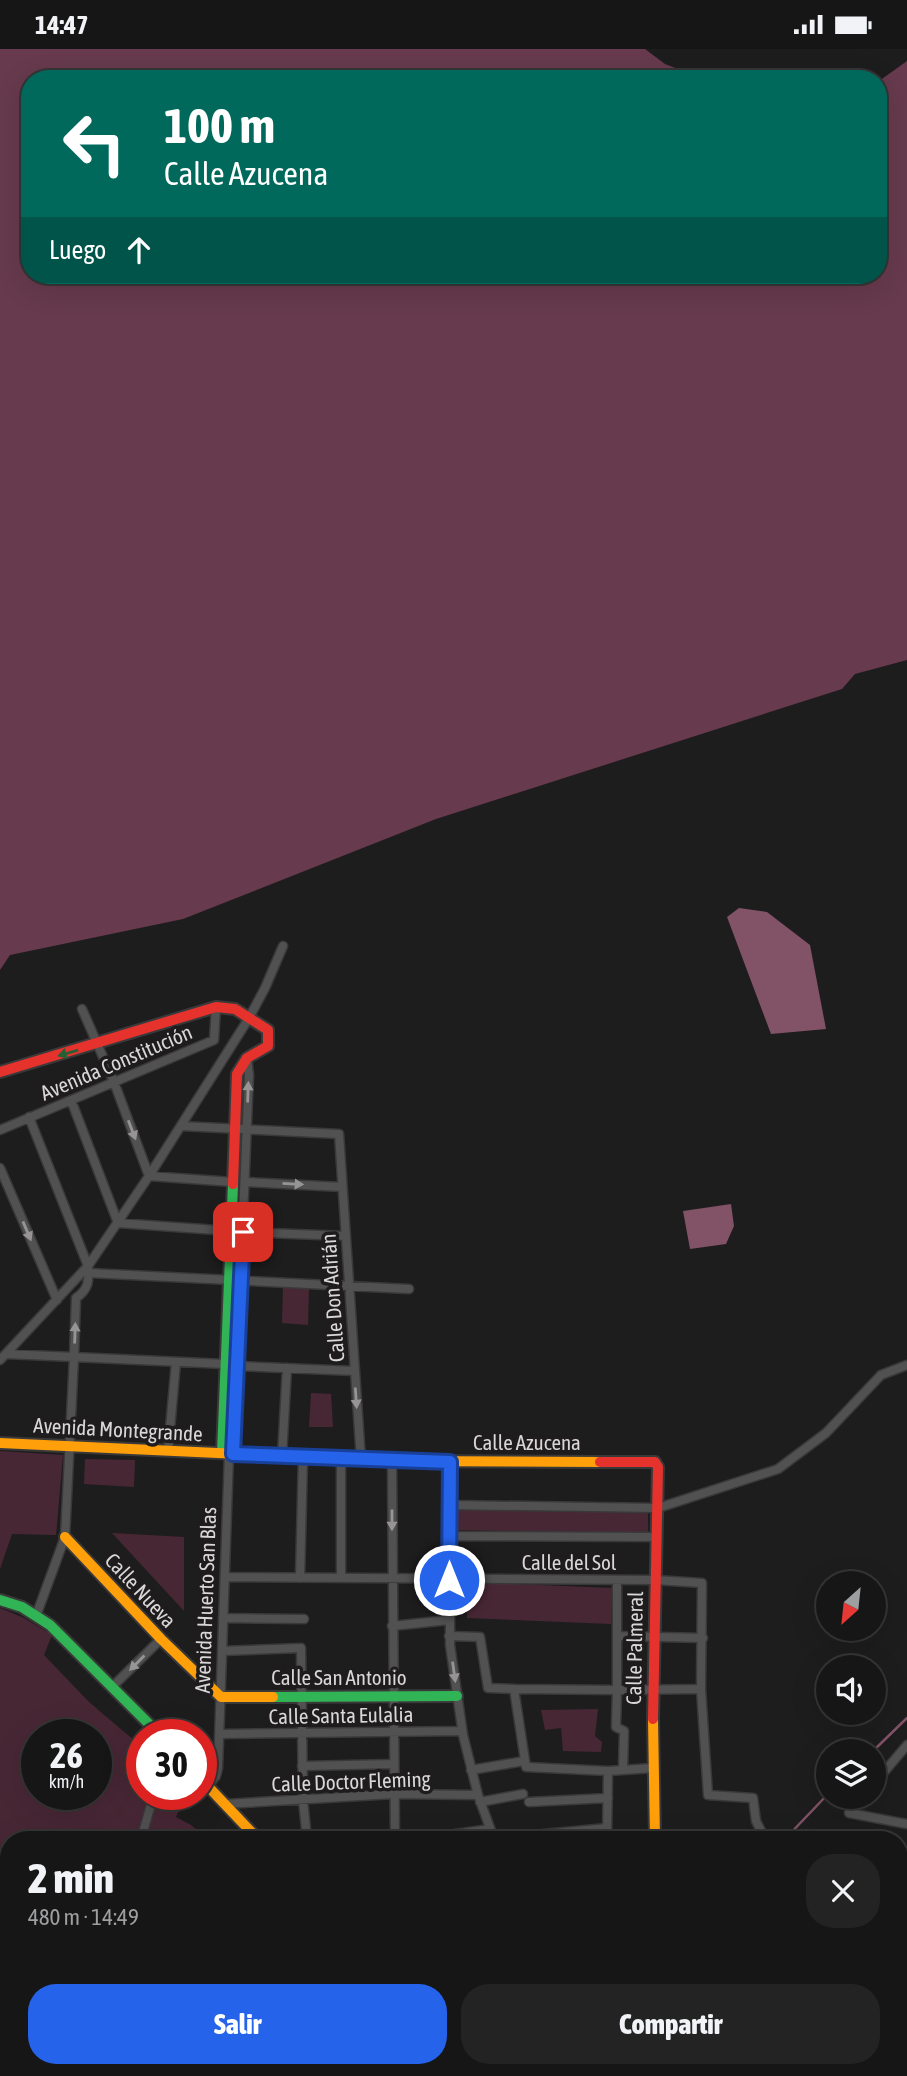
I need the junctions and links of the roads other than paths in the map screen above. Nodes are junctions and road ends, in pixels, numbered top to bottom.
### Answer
1 (283, 946) dead end
2 (216, 1007) junction
3 (82, 1009) dead end
4 (249, 1018) junction
5 (98, 1044) junction
6 (0, 1072) edge
7 (114, 1082) junction
8 (71, 1100) junction
9 (29, 1117) junction
10 (181, 1126) junction
11 (0, 1130) edge
12 (241, 1130) junction
13 (1, 1171) edge
14 (149, 1176) junction
15 (233, 1182) junction
16 (245, 1182) junction
17 (342, 1187) junction
18 (118, 1223) junction
19 (230, 1231) junction
20 (243, 1232) junction
21 (346, 1235) junction
22 (89, 1270) junction
23 (234, 1280) junction
24 (349, 1285) junction
25 (409, 1289) dead end
26 (57, 1300) junction
27 (3, 1357) edge
28 (74, 1357) junction
29 (176, 1362) junction
30 (231, 1365) junction
31 (907, 1365) edge
32 (287, 1368) junction
33 (355, 1371) junction
34 (0, 1443) edge
35 (70, 1446) junction
36 (168, 1451) junction
37 (228, 1453) junction
38 (282, 1456) junction
39 (303, 1457) junction
40 (341, 1459) junction
41 (360, 1459) junction
42 (392, 1461) junction
43 (651, 1461) joint
44 (450, 1462) junction
45 (449, 1505) junction
46 (658, 1508) junction
47 (449, 1536) junction
48 (65, 1537) junction
49 (657, 1537) junction
50 (225, 1577) junction
51 (300, 1578) junction
52 (341, 1578) junction
53 (392, 1579) junction
54 (449, 1580) junction
55 (617, 1580) junction
56 (655, 1580) junction
57 (0, 1600) edge
58 (36, 1616) junction
59 (223, 1618) junction
60 (304, 1619) dead end
61 (449, 1620) junction
62 (392, 1626) junction
63 (449, 1636) junction
64 (617, 1636) junction
65 (655, 1637) junction
66 (703, 1638) junction
67 (161, 1639) junction
68 (222, 1651) junction
69 (112, 1687) junction
70 (514, 1689) junction
71 (652, 1689) junction
72 (701, 1689) junction
73 (617, 1690) junction
74 (301, 1696) junction
75 (393, 1696) junction
76 (457, 1696) junction
77 (221, 1697) junction
78 (144, 1719) edge
79 (394, 1731) junction
80 (462, 1731) junction
81 (302, 1733) junction
82 (220, 1734) junction
83 (907, 1745) edge
84 (394, 1764) junction
85 (525, 1764) junction
86 (302, 1766) junction
87 (653, 1768) junction
88 (471, 1770) junction
89 (623, 1770) junction
90 (886, 1770) edge
91 (608, 1771) junction
92 (217, 1772) edge
93 (394, 1794) junction
94 (523, 1794) dead end
95 (217, 1795) edge
96 (479, 1798) junction
97 (608, 1798) junction
98 (303, 1800) junction
99 (529, 1801) dead end
100 (225, 1804) junction
101 (852, 1809) edge
102 (149, 1810) edge
103 (907, 1824) edge
104 (607, 1828) joint
105 (144, 1829) dead end
106 (490, 1829) joint
107 (250, 1831) edge
108 (306, 1831) edge
109 (395, 1831) edge
110 (476, 1831) edge
111 (576, 1831) edge
112 (655, 1831) edge
113 (761, 1831) edge

1 - 4 street
2 - 4 street
2 - 5 street
2 - 7 street, Avenida Constitución
3 - 5 street
4 - 10 street
4 - 12 street, Avenida Huerto San Blas
5 -> 6 street
5 - 7 street
7 - 8 street, Avenida Constitución
7 -> 14 street
8 - 9 street, Avenida Constitución
8 - 18 street
9 - 11 street, Avenida Constitución
9 - 22 street
10 - 12 street
10 - 14 street
12 - 15 street, Avenida Huerto San Blas
12 - 16 street, Avenida Huerto San Blas
12 - 17 street, Calle Don Adrián
13 -> 26 street
14 - 15 street
14 - 18 street
15 - 19 street, Avenida Huerto San Blas
16 -> 17 street
16 - 20 street, Avenida Huerto San Blas
17 - 21 street, Calle Don Adrián
18 - 19 street
18 - 22 street
19 - 23 street, Avenida Huerto San Blas
20 - 21 street
20 - 23 street, Avenida Huerto San Blas
21 - 24 street, Calle Don Adrián
22 - 23 street
22 - 26 street
28 -> 22 street
23 - 24 street
23 - 30 street, Avenida Huerto San Blas
24 - 25 street
24 - 33 street, Calle Don Adrián
26 - 27 street
27 - 28 street
28 - 29 street
28 - 35 street
29 - 30 street
29 - 36 street
30 - 32 street
30 - 37 street, Avenida Huerto San Blas
31 - 46 street
32 - 33 street
32 - 38 street
33 -> 41 street, Calle Don Adrián
34 - 35 street, Avenida Montegrande
35 - 36 street, Avenida Montegrande
35 - 48 street
36 - 37 street, Avenida Montegrande
37 - 38 street, Avenida Montegrande
37 - 50 street, Avenida Huerto San Blas
38 - 39 street, Avenida Montegrande
39 - 40 street, Avenida Montegrande
39 - 51 street
40 - 41 street, Avenida Montegrande
40 - 52 street
41 - 42 street, Calle Azucena
42 - 44 street, Calle Azucena
42 -> 53 street
43 - 44 street, Calle Azucena
43 - 46 street, Calle Palmeral
44 - 45 street
45 - 46 street
45 - 47 street
46 - 49 street, Calle Palmeral
47 - 49 street
47 - 54 street
48 - 58 street
48 - 67 street, Calle Nueva
49 - 56 street, Calle Palmeral
50 - 51 street, Calle del Sol
50 - 59 street, Avenida Huerto San Blas
51 - 52 street, Calle del Sol
52 - 53 street, Calle del Sol
53 - 54 street, Calle del Sol
53 - 62 street
54 - 55 street, Calle del Sol
54 - 61 street
55 - 56 street, Calle del Sol
55 - 64 street
56 - 65 street, Calle Palmeral
56 - 66 street, Calle del Sol
57 - 58 street
58 - 69 street
59 - 60 street
59 - 68 street, Avenida Huerto San Blas
61 - 62 street
61 - 63 street
62 - 75 street
63 - 70 street
63 -> 76 street
64 - 65 street
64 - 73 street
65 - 66 street
65 - 71 street, Calle Palmeral
66 - 72 street
67 -> 69 street
67 - 77 street, Calle Nueva
68 - 74 street
68 - 77 street, Avenida Huerto San Blas
69 - 78 street
70 - 73 street
70 - 85 street
71 - 72 street
71 - 73 street
71 - 87 street, Calle Palmeral
72 - 113 street
73 - 89 street
74 - 75 street, Calle San Antonio
74 - 77 street, Calle San Antonio
74 - 81 street
75 - 76 street, Calle San Antonio
75 - 79 street
76 - 80 street
77 - 82 street, Avenida Huerto San Blas
79 - 80 street, Calle Santa Eulalia
79 - 81 street, Calle Santa Eulalia
79 - 84 street
80 - 88 street
81 - 82 street, Calle Santa Eulalia
81 - 86 street
82 - 92 street, Avenida Huerto San Blas
83 - 90 street
84 - 86 street
84 - 93 street
85 - 88 street
85 - 91 street
86 - 98 street
87 - 89 street
87 - 112 street, Calle Palmeral
88 - 96 street
89 - 91 street
91 - 97 street
93 - 96 street, Calle Doctor Fleming
93 - 98 street, Calle Doctor Fleming
93 - 109 street
94 - 96 street, Calle Doctor Fleming
95 - 100 street
96 - 106 street
97 - 99 street
97 - 104 street
98 - 100 street, Calle Doctor Fleming
98 - 108 street
100 - 107 street
101 - 103 street
102 - 105 street
104 - 111 street
106 - 110 street

